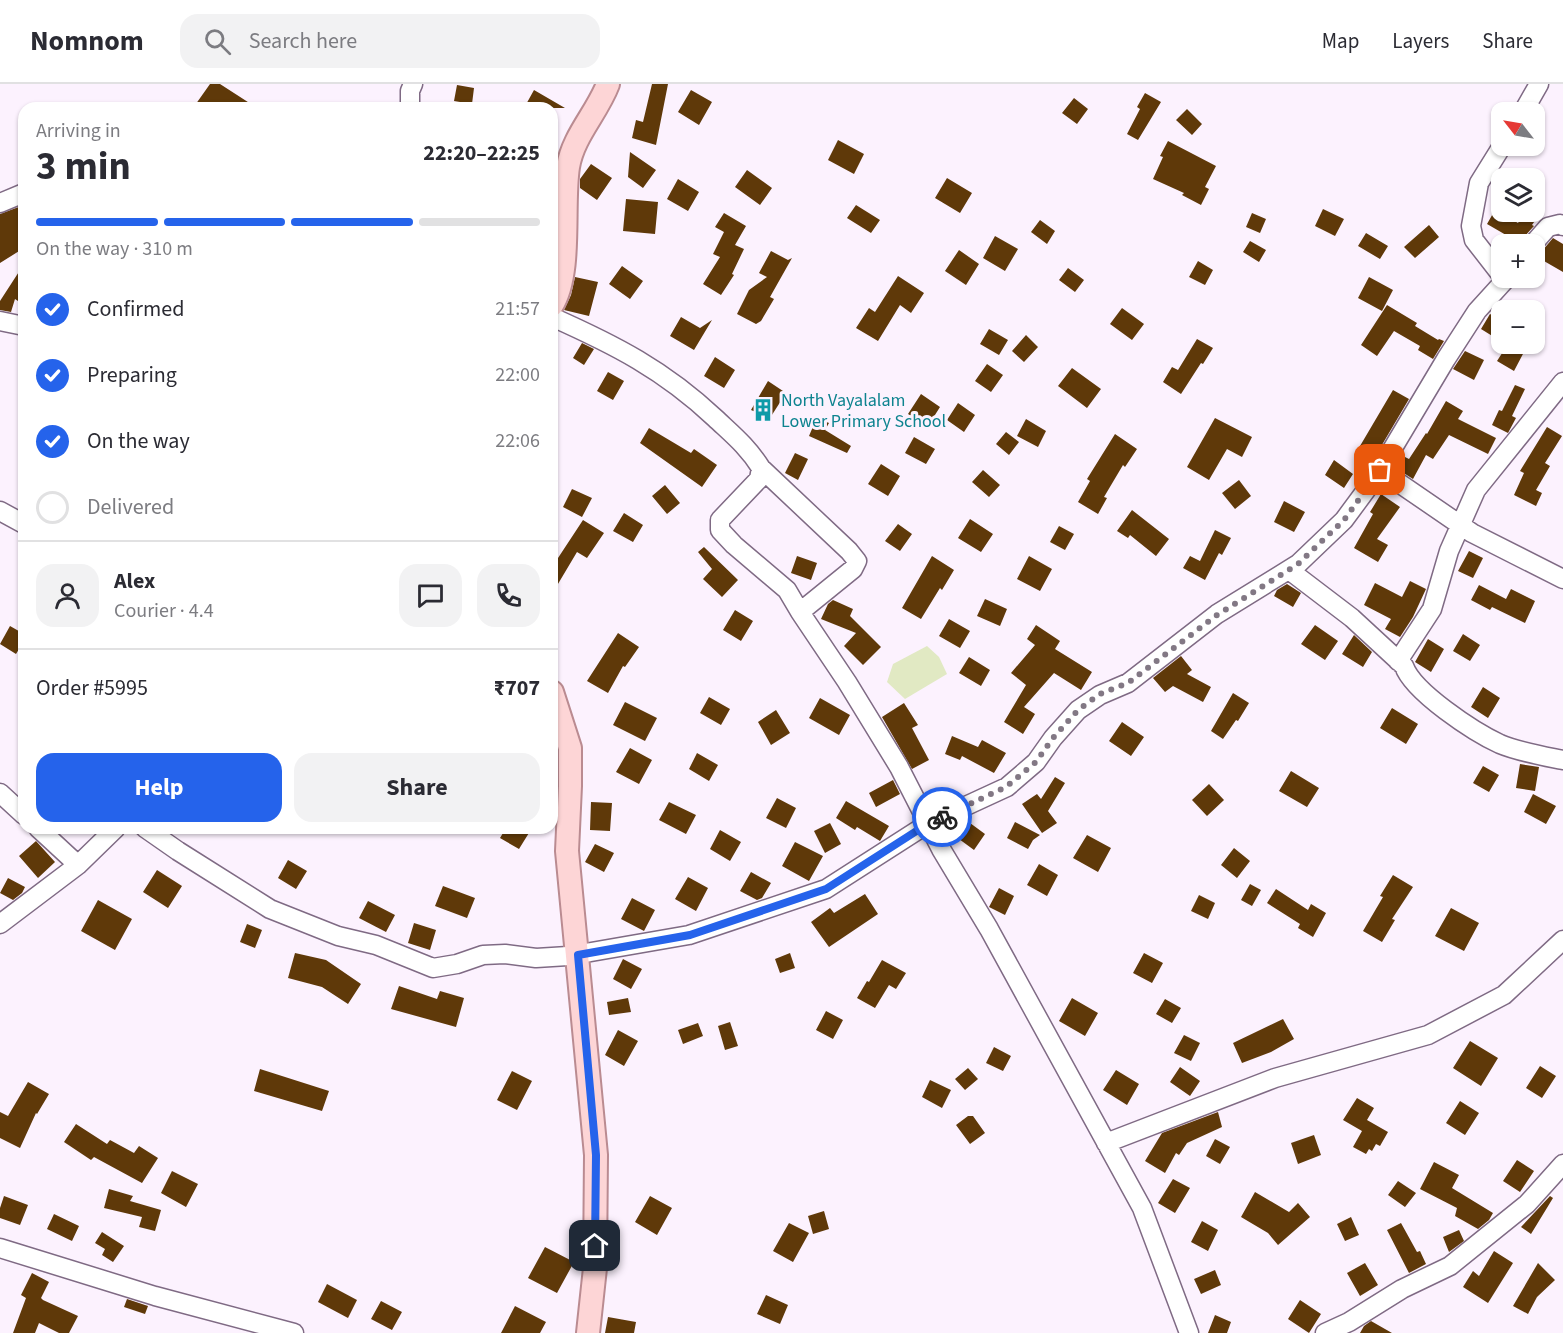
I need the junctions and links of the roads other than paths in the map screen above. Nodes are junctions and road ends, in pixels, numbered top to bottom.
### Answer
1 (413, 84) edge
2 (608, 84) edge
3 (1539, 84) edge
4 (410, 102) edge
5 (1528, 102) edge
6 (1496, 156) edge
7 (18, 196) edge
8 (0, 203) edge
9 (1563, 226) edge
10 (1542, 234) edge
11 (1491, 262) edge
12 (1496, 288) edge
13 (558, 289) edge
14 (558, 320) edge
15 (0, 321) edge
16 (18, 325) edge
17 (1563, 382) edge
18 (761, 468) junction
19 (1380, 470) junction
20 (0, 511) edge
21 (18, 521) edge
22 (1460, 525) junction
23 (1289, 570) junction
24 (1563, 579) edge
25 (800, 612) junction
26 (1398, 661) junction
27 (558, 711) edge
28 (1563, 760) edge
29 (0, 793) edge
30 (18, 810) edge
31 (929, 823) junction
32 (44, 834) edge
33 (110, 834) edge
34 (154, 834) edge
35 (78, 865) junction
36 (0, 924) edge
37 (1563, 940) edge
38 (578, 955) junction
39 (1106, 1143) junction
40 (1563, 1164) edge
41 (0, 1248) edge
42 (294, 1333) edge
43 (588, 1333) edge
44 (1189, 1333) edge
45 (1325, 1333) edge

1 - 4 street
2 - 13 main road
3 - 5 street
6 - 11 street
7 - 8 street
9 - 10 street
12 - 19 street
14 - 18 street
15 - 16 street
17 - 22 street
18 - 25 street
18 - 25 street
19 - 22 street
19 - 23 street
20 - 21 street
22 - 24 street
22 - 26 street
23 - 26 street
23 - 31 street
25 - 31 street
26 - 28 street
27 - 38 main road
29 - 30 street
31 - 38 street
31 - 39 street
32 - 35 street
33 - 35 street
34 - 38 street
35 - 36 street
37 - 39 street
38 - 43 main road
39 - 44 street
40 - 45 street
41 - 42 street

